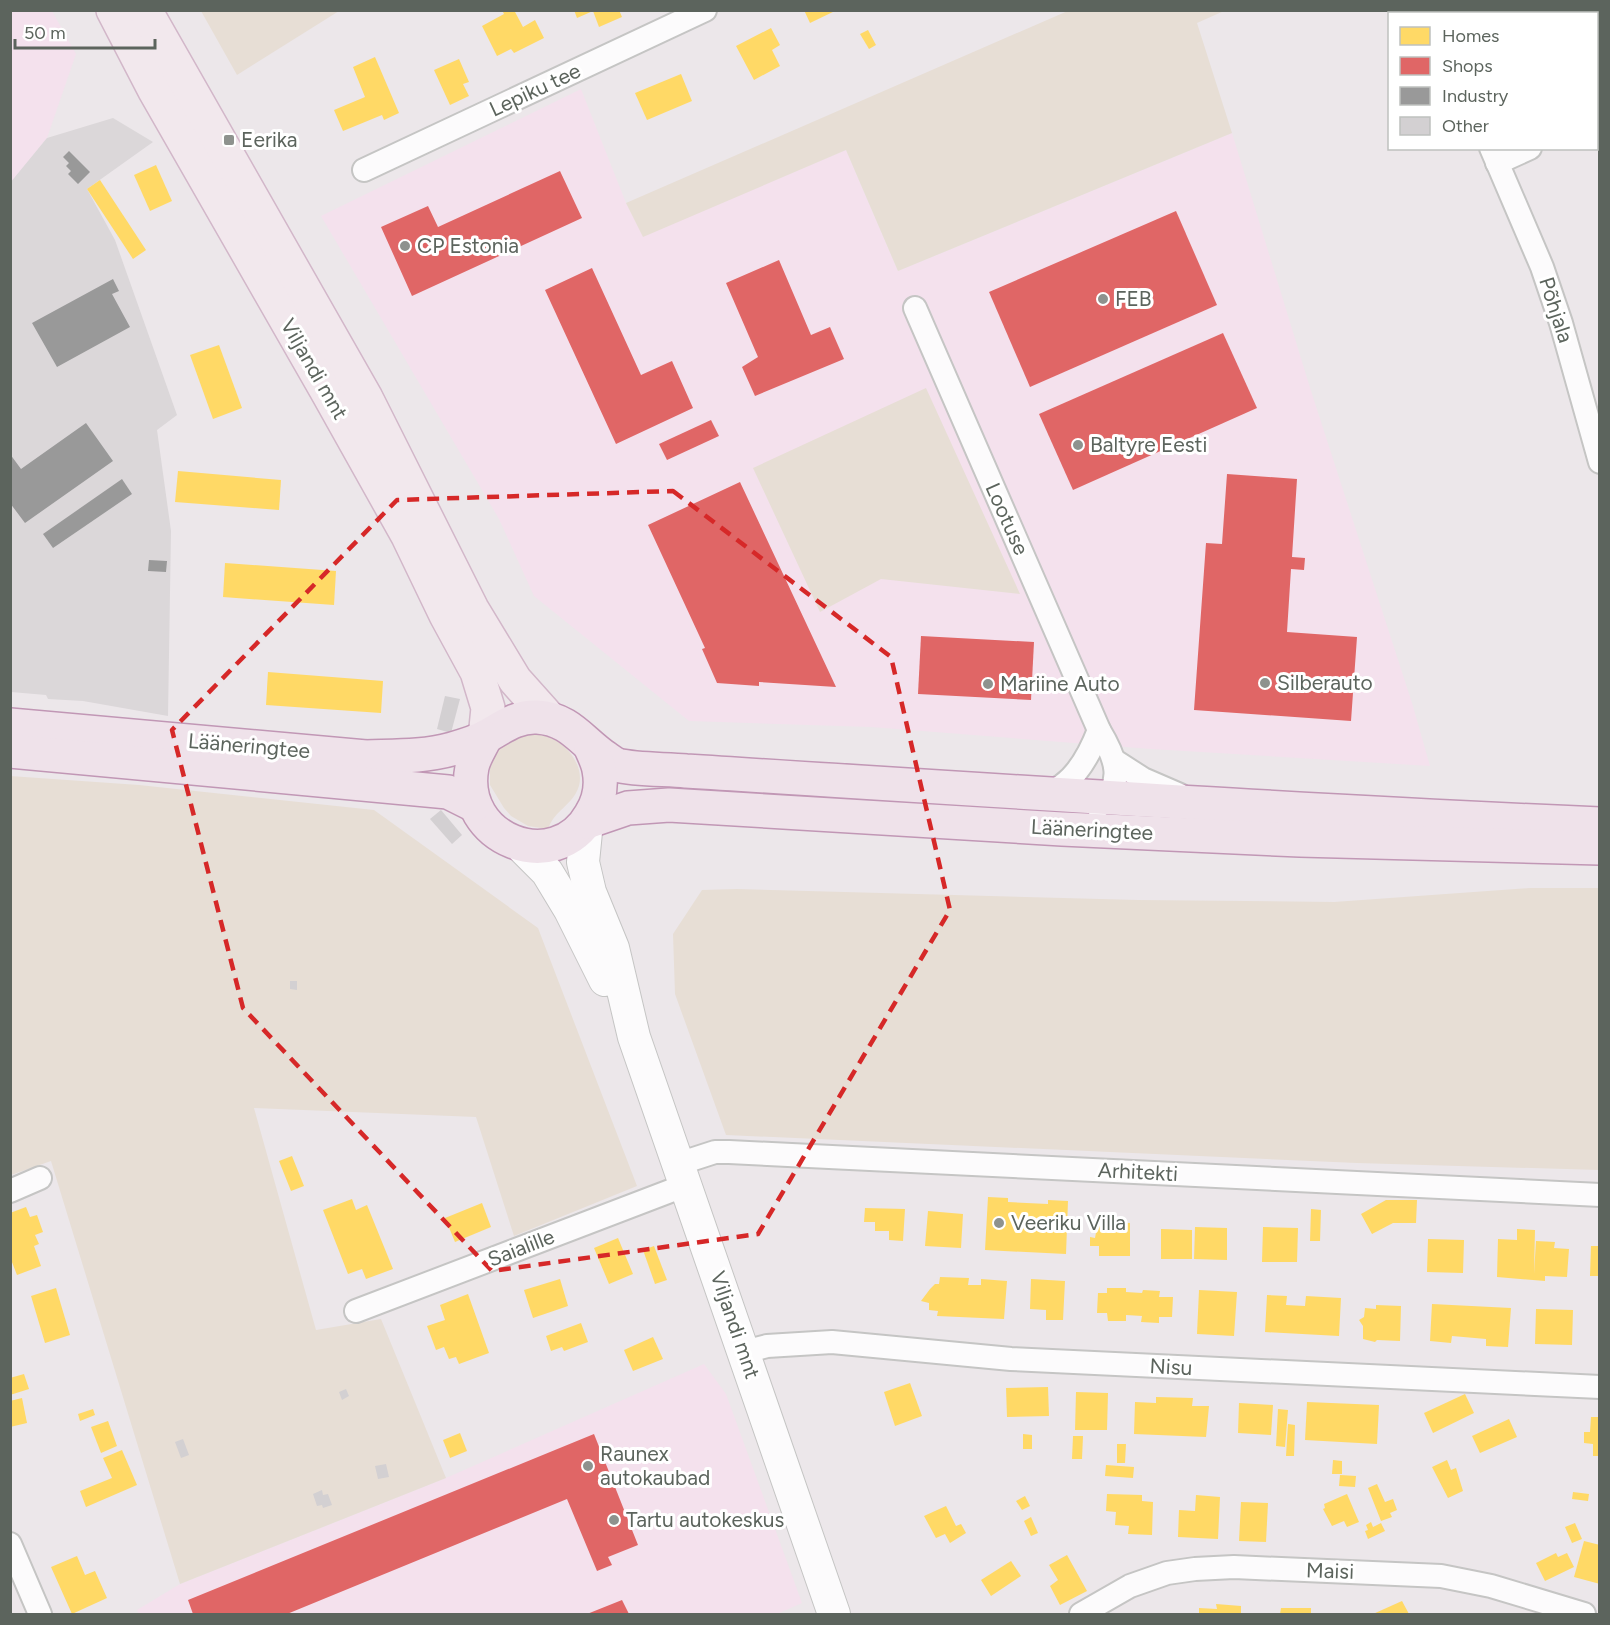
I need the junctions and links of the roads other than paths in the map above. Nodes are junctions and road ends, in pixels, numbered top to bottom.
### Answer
1 (113, 10) edge
2 (145, 10) edge
3 (705, 10) edge
4 (1521, 150) edge
5 (1494, 156) edge
6 (364, 170) dead end
7 (915, 308) dead end
8 (1599, 462) edge
9 (549, 718) junction
10 (10, 725) edge
11 (1099, 730) junction
12 (485, 738) junction
13 (591, 748) junction
14 (10, 751) edge
15 (1115, 761) junction
16 (1037, 794) junction
17 (1108, 799) junction
18 (1204, 804) junction
19 (474, 805) junction
20 (587, 822) junction
21 (1599, 824) edge
22 (1062, 829) junction
23 (520, 845) junction
24 (1599, 848) edge
25 (634, 1037) junction
26 (682, 1174) junction
27 (40, 1178) dead end
28 (10, 1191) edge
29 (1599, 1195) edge
30 (356, 1311) dead end
31 (744, 1352) junction
32 (1599, 1387) edge
33 (11, 1544) edge
34 (1091, 1612) edge
35 (40, 1614) edge
36 (834, 1614) edge
37 (1584, 1614) edge

1 - 12 main road, Viljandi mnt
2 - 9 main road, Viljandi mnt
3 - 6 street, Lepiku tee
4 - 5 street
5 - 8 street, Põhjala
7 - 11 street, Lootuse
9 - 12 highway, Lääneringtee
9 - 13 highway, Lääneringtee
10 - 12 highway, Lääneringtee
11 - 15 street, Lootuse
11 - 16 street
12 - 19 highway
13 - 16 highway, Lääneringtee
13 - 20 highway, Lääneringtee
14 - 19 highway, Lääneringtee
15 - 17 street
15 - 18 street, Lootuse
16 - 17 highway, Lääneringtee
17 - 18 highway, Lääneringtee
17 - 22 street
18 - 21 highway, Lääneringtee
19 - 23 highway, Lääneringtee
20 - 22 highway, Lääneringtee
20 - 23 highway, Lääneringtee
20 - 25 street, Viljandi mnt
22 - 24 highway, Lääneringtee
23 - 25 street, Viljandi mnt
25 - 26 street, Viljandi mnt
26 - 29 street, Arhitekti
26 - 30 street, Saialille
26 - 31 street, Viljandi mnt
27 - 28 street
31 - 32 street, Nisu
31 - 36 street, Viljandi mnt
33 - 35 street
34 - 37 street, Maisi

